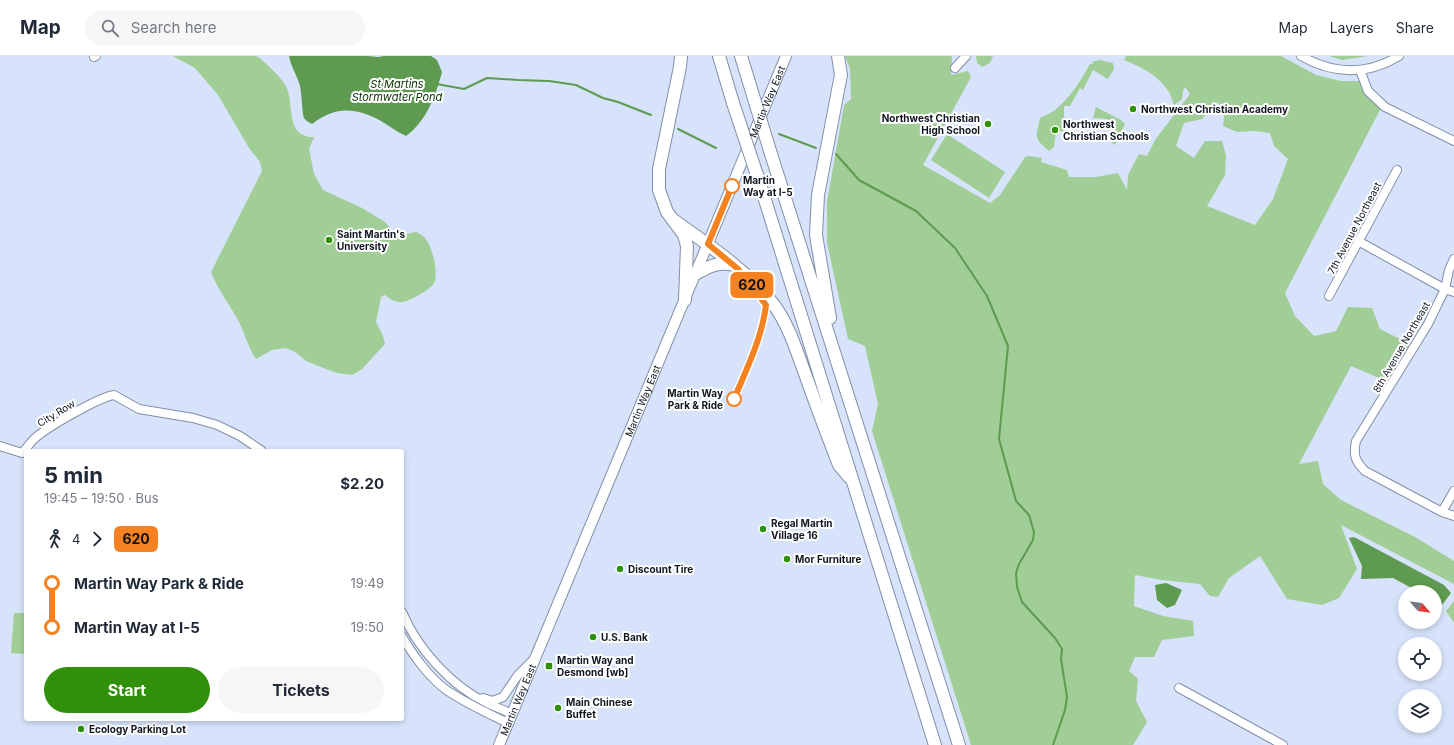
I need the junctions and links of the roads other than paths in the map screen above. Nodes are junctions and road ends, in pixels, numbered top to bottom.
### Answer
1 (681, 56) edge
2 (719, 56) edge
3 (741, 56) edge
4 (786, 56) edge
5 (838, 56) edge
6 (966, 56) edge
7 (1301, 56) edge
8 (1399, 56) edge
9 (955, 68) dead end
10 (1360, 70) junction
11 (1454, 141) edge
12 (1397, 170) dead end
13 (672, 219) junction
14 (1358, 241) junction
15 (708, 244) junction
16 (1454, 259) edge
17 (734, 265) junction
18 (695, 274) junction
19 (1445, 289) junction
20 (1454, 292) edge
21 (1329, 296) dead end
22 (685, 300) junction
23 (836, 359) junction
24 (0, 446) edge
25 (25, 449) edge
26 (259, 449) edge
27 (24, 451) edge
28 (853, 482) junction
29 (1454, 490) edge
30 (1442, 512) junction
31 (1454, 516) edge
32 (404, 617) edge
33 (404, 639) edge
34 (535, 658) junction
35 (1179, 688) dead end
36 (475, 696) junction
37 (510, 719) junction
38 (499, 745) edge
39 (935, 745) edge
40 (958, 745) edge
41 (1283, 745) edge

1 - 13 highway
2 - 28 highway, bridge
3 - 23 highway, bridge
4 - 15 main road, Martin Way East
5 - 23 highway
6 - 9 street
7 - 10 street
8 - 10 street
10 - 11 street
12 - 14 street, 7th Avenue Northeast
13 - 15 highway
13 - 22 highway
14 - 19 street
14 - 21 street, 7th Avenue Northeast
15 - 17 highway
15 - 18 main road, Martin Way East
16 - 19 street, 8th Avenue Northeast
17 - 18 highway
17 - 28 highway
18 - 22 main road, Martin Way East
19 - 20 street
19 - 30 street, 8th Avenue Northeast
22 - 34 main road, Martin Way East
23 - 40 highway
24 - 27 street, City Row
25 - 26 street, City Row
28 - 39 highway
29 - 30 street
30 - 31 street
32 - 36 street
33 - 37 street
34 - 36 street
34 - 37 main road, Martin Way East
35 - 41 street
36 - 37 street
37 - 38 main road, Martin Way East

